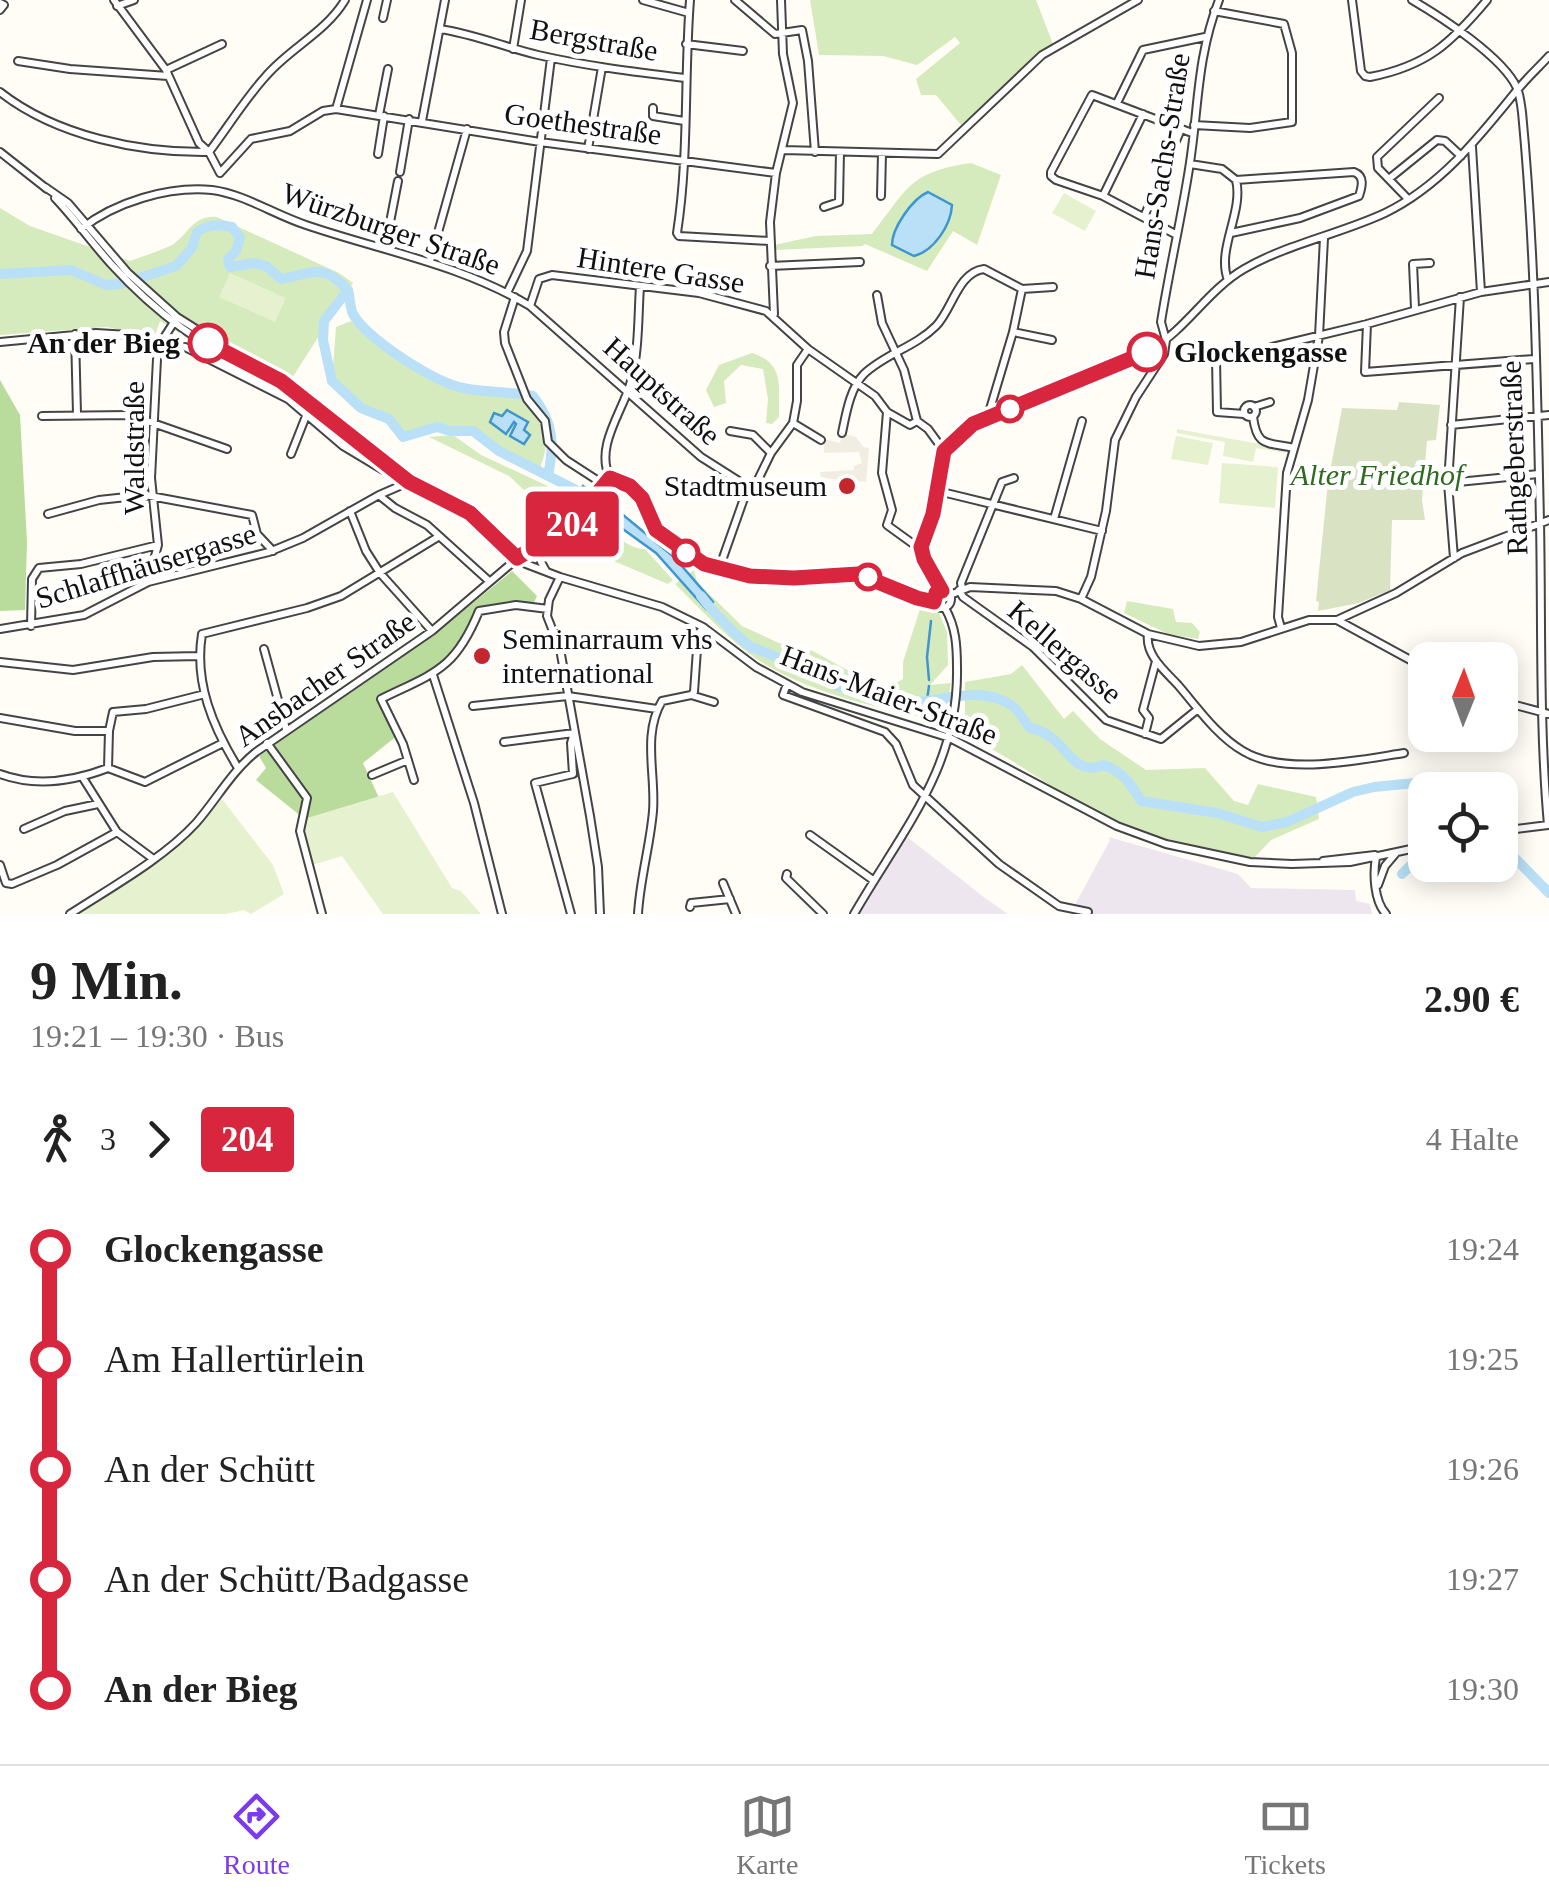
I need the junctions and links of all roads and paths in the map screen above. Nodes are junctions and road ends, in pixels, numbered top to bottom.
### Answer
1 (134, 0) edge
2 (344, 0) edge
3 (367, 0) edge
4 (387, 0) edge
5 (446, 0) edge
6 (521, 0) edge
7 (643, 0) edge
8 (690, 0) edge
9 (735, 0) edge
10 (781, 0) edge
11 (1138, 0) edge
12 (1219, 0) edge
13 (1352, 0) edge
14 (1412, 0) edge
15 (1486, 0) edge
16 (116, 3) edge
17 (1214, 11) junction
18 (689, 13) junction
19 (383, 18) dead end
20 (440, 29) junction
21 (1462, 31) junction
22 (781, 34) junction
23 (1205, 37) junction
24 (222, 44) dead end
25 (686, 44) junction
26 (512, 50) junction
27 (744, 51) dead end
28 (1549, 56) edge
29 (551, 58) junction
30 (18, 61) dead end
31 (602, 67) junction
32 (388, 69) dead end
33 (167, 73) junction
34 (684, 78) junction
35 (1518, 89) junction
36 (0, 92) edge
37 (1440, 98) dead end
38 (1117, 104) junction
39 (654, 108) dead end
40 (336, 109) junction
41 (1142, 114) junction
42 (382, 115) junction
43 (409, 119) junction
44 (422, 121) junction
45 (684, 121) junction
46 (467, 129) junction
47 (1181, 129) junction
48 (1193, 129) junction
49 (540, 142) junction
50 (1472, 147) junction
51 (588, 150) junction
52 (783, 150) junction
53 (0, 152) edge
54 (210, 152) junction
55 (815, 152) junction
56 (840, 152) junction
57 (882, 153) junction
58 (378, 154) dead end
59 (1459, 154) junction
60 (684, 161) junction
61 (1190, 164) junction
62 (400, 172) dead end
63 (220, 173) junction
64 (776, 174) junction
65 (1390, 178) junction
66 (1236, 180) junction
67 (398, 181) dead end
68 (216, 191) junction
69 (881, 196) dead end
70 (1103, 196) junction
71 (1408, 200) junction
72 (824, 207) dead end
73 (1144, 217) junction
74 (84, 226) junction
75 (1231, 233) junction
76 (1177, 235) junction
77 (1324, 238) junction
78 (769, 241) junction
79 (385, 248) junction
80 (113, 261) junction
81 (430, 261) junction
82 (860, 262) dead end
83 (1430, 262) dead end
84 (770, 266) junction
85 (1228, 280) junction
86 (1549, 282) edge
87 (1531, 283) junction
88 (640, 286) junction
89 (1053, 287) dead end
90 (1022, 289) junction
91 (1481, 292) junction
92 (511, 295) junction
93 (877, 295) dead end
94 (1460, 296) junction
95 (530, 306) junction
96 (1414, 308) junction
97 (774, 316) junction
98 (546, 318) joint
99 (175, 320) junction
100 (1367, 324) junction
101 (1013, 332) junction
102 (75, 334) junction
103 (129, 335) dead end
104 (1319, 336) junction
105 (1052, 340) dead end
106 (1166, 340) junction
107 (0, 342) edge
108 (185, 347) dead end
109 (808, 349) junction
110 (896, 350) junction
111 (1235, 356) dead end
112 (1216, 358) dead end
113 (1534, 358) junction
114 (1455, 366) junction
115 (278, 379) junction
116 (858, 382) junction
117 (273, 389) junction
118 (627, 393) junction
119 (1270, 402) dead end
120 (1254, 407) junction
121 (887, 412) junction
122 (76, 414) junction
123 (1244, 414) junction
124 (1549, 415) edge
125 (42, 416) dead end
126 (306, 416) junction
127 (1536, 416) junction
128 (1253, 417) junction
129 (988, 419) junction
130 (918, 421) junction
131 (1082, 421) dead end
132 (152, 423) junction
133 (794, 424) junction
134 (1451, 425) junction
135 (730, 431) dead end
136 (842, 433) dead end
137 (821, 440) dead end
138 (1294, 448) junction
139 (227, 449) dead end
140 (944, 451) junction
141 (771, 453) junction
142 (291, 454) dead end
143 (389, 467) junction
144 (1538, 474) junction
145 (610, 478) junction
146 (1014, 478) dead end
147 (409, 482) junction
148 (1448, 483) junction
149 (602, 486) junction
150 (751, 488) junction
151 (938, 492) junction
152 (379, 495) junction
153 (152, 498) junction
154 (993, 504) junction
155 (350, 511) junction
156 (48, 514) dead end
157 (1054, 518) junction
158 (1549, 520) edge
159 (1540, 522) junction
160 (1102, 530) junction
161 (438, 537) junction
162 (543, 540) junction
163 (158, 545) junction
164 (273, 551) junction
165 (921, 553) junction
166 (517, 558) junction
167 (1454, 558) junction
168 (719, 569) junction
169 (546, 572) junction
170 (380, 573) junction
171 (560, 577) junction
172 (489, 581) junction
173 (148, 582) junction
174 (961, 589) junction
175 (946, 593) junction
176 (1082, 599) junction
177 (934, 602) junction
178 (946, 608) junction
179 (548, 609) junction
180 (1337, 620) junction
181 (31, 626) junction
182 (703, 627) junction
183 (1281, 628) junction
184 (0, 629) edge
185 (432, 631) junction
186 (1148, 634) junction
187 (1539, 638) junction
188 (1549, 638) edge
189 (264, 649) dead end
190 (199, 656) junction
191 (1408, 659) edge
192 (1156, 660) junction
193 (0, 662) edge
194 (433, 676) junction
195 (786, 684) junction
196 (204, 694) junction
197 (691, 695) junction
198 (568, 696) junction
199 (714, 702) dead end
200 (472, 706) dead end
201 (1518, 706) edge
202 (657, 709) junction
203 (1198, 709) junction
204 (1545, 713) edge
205 (0, 718) edge
206 (286, 729) junction
207 (109, 730) junction
208 (574, 734) junction
209 (1145, 734) junction
210 (950, 738) junction
211 (504, 742) dead end
212 (222, 743) junction
213 (267, 744) junction
214 (1404, 753) dead end
215 (408, 760) junction
216 (108, 768) junction
217 (238, 768) junction
218 (0, 774) edge
219 (372, 775) dead end
220 (83, 778) junction
221 (414, 780) dead end
222 (925, 797) junction
223 (1547, 801) edge
224 (98, 804) junction
225 (1549, 825) edge
226 (1518, 828) edge
227 (24, 829) dead end
228 (116, 832) junction
229 (810, 835) dead end
230 (1408, 850) edge
231 (1396, 852) junction
232 (1376, 856) junction
233 (152, 858) junction
234 (1350, 862) junction
235 (1314, 863) junction
236 (0, 865) edge
237 (787, 874) dead end
238 (1377, 877) junction
239 (873, 880) junction
240 (724, 883) dead end
241 (730, 899) junction
242 (690, 907) dead end
243 (1088, 912) edge
244 (70, 914) edge
245 (322, 914) edge
246 (502, 914) edge
247 (571, 914) edge
248 (600, 914) edge
249 (638, 914) edge
250 (736, 914) edge
251 (822, 914) edge
252 (854, 914) edge
253 (1386, 914) edge

1 - 16 street
2 - 54 street
3 - 40 street
4 - 19 street
5 - 20 street
6 - 26 street
7 - 18 street
8 - 18 street
9 - 22 street
10 - 22 street
11 - 57 street
12 - 17 street, Hans-Sachs-Straße
13 - 21 street
14 - 21 street
15 - 21 street
16 - 33 street
17 - 23 street, Hans-Sachs-Straße
17 - 48 street
18 - 25 street
20 - 26 street, Bergstraße
20 - 44 street
21 - 35 street
22 - 52 street
22 - 55 street
23 - 38 street
23 - 48 street, Hans-Sachs-Straße
24 - 33 street
25 - 27 street
25 - 34 street
26 - 29 street, Bergstraße
28 - 35 street
29 - 31 street, Bergstraße
29 - 49 street
30 - 33 street
31 - 34 street, Bergstraße
31 - 51 street
32 - 42 street
33 - 54 street
34 - 45 street
35 - 50 street
35 - 87 street, Rathgeberstraße
36 - 54 street
37 - 65 street
38 - 41 street
38 - 70 street
39 - 45 street
40 - 42 street, Goethestraße
40 - 63 street
41 - 47 street
41 - 70 street
42 - 43 street, Goethestraße
42 - 58 street
43 - 44 street, Goethestraße
43 - 62 street
44 - 46 street, Goethestraße
45 - 60 street
46 - 49 street, Goethestraße
46 - 81 street
47 - 48 street
47 - 73 street
48 - 61 street, Hans-Sachs-Straße
49 - 51 street, Goethestraße
49 - 92 street
50 - 59 street
50 - 91 street
51 - 60 street, Goethestraße
52 - 55 street
52 - 64 street
53 - 74 street
54 - 63 street
55 - 56 street
56 - 57 street
56 - 72 street
57 - 69 street
59 - 65 street
59 - 71 street
60 - 64 street, Goethestraße
60 - 78 street
61 - 66 street
61 - 76 street, Hans-Sachs-Straße
63 - 68 street
64 - 78 street
65 - 71 street
66 - 75 street
66 - 75 street
67 - 79 street
68 - 74 street, Würzburger Straße
68 - 79 street, Würzburger Straße
70 - 73 street
71 - 77 street
73 - 76 street
74 - 80 street, Hans-Maier-Straße
75 - 85 street
76 - 106 street, Hans-Sachs-Straße
77 - 85 street
77 - 104 street
78 - 84 street
79 - 81 street, Würzburger Straße
80 - 99 street, Hans-Maier-Straße
80 - 99 street, Hans-Maier-Straße
81 - 92 street, Würzburger Straße
82 - 84 street
83 - 96 street
84 - 97 street
85 - 106 street
86 - 87 street
87 - 91 street
87 - 113 street, Rathgeberstraße
88 - 95 street, Hintere Gasse
88 - 97 street, Hintere Gasse
88 - 118 street
89 - 90 street
90 - 101 street
90 - 110 street
91 - 94 street
92 - 95 street, Würzburger Straße
92 - 149 street
93 - 110 street
94 - 96 street
94 - 114 street
95 - 98 street, Würzburger Straße
96 - 100 street
97 - 109 street, Hintere Gasse
98 - 118 street, Hauptstraße
99 - 115 street, Hans-Maier-Straße
99 - 132 street, Waldstraße
100 - 104 street
100 - 114 street
101 - 105 street
101 - 129 street
102 - 103 street
102 - 107 street
102 - 122 street
104 - 111 street
104 - 138 street
106 - 129 street
106 - 160 street
108 - 117 street
109 - 116 street, Hintere Gasse
109 - 133 street
110 - 116 street
110 - 130 street
112 - 123 street
113 - 114 street
113 - 127 street, Rathgeberstraße
114 - 134 street
115 - 117 street
115 - 143 street, Hans-Maier-Straße
116 - 121 street, Hintere Gasse
116 - 136 street
117 - 126 street
118 - 145 street
118 - 150 street, Hauptstraße
119 - 120 street
120 - 123 street
120 - 128 street
121 - 130 street
121 - 165 street
122 - 125 street
122 - 132 street
123 - 128 street
124 - 127 street
126 - 142 street
126 - 143 street
127 - 134 street
127 - 144 street, Rathgeberstraße
128 - 138 street
129 - 140 street
130 - 140 street
131 - 157 street
132 - 139 street
132 - 153 street, Waldstraße
133 - 137 street
133 - 141 street
134 - 148 street
135 - 141 street
138 - 183 street
140 - 151 street
141 - 150 street
143 - 147 street, Hans-Maier-Straße
144 - 148 street
144 - 159 street, Rathgeberstraße
145 - 149 street
145 - 168 street
146 - 154 street
147 - 152 street, Schlaffhäusergasse
147 - 166 street, Hans-Maier-Straße
148 - 167 street
149 - 162 street, Ansbacher Straße
150 - 168 street
151 - 154 street
151 - 165 street
152 - 155 street, Schlaffhäusergasse
152 - 161 street
153 - 156 street
153 - 163 street, Waldstraße
153 - 164 street
154 - 157 street
154 - 174 street
155 - 164 street, Schlaffhäusergasse
155 - 170 street
157 - 160 street
158 - 159 street
159 - 167 street
159 - 187 street, Rathgeberstraße
160 - 176 street
161 - 170 street
161 - 172 street
162 - 166 street, Ansbacher Straße
162 - 169 street
163 - 173 street, Waldstraße
163 - 181 street
164 - 173 street, Schlaffhäusergasse
165 - 175 street
166 - 169 street, Hans-Maier-Straße
166 - 172 street, Ansbacher Straße
167 - 180 street
168 - 177 street
169 - 171 street, Hans-Maier-Straße
170 - 185 street
170 - 190 street
171 - 179 street
171 - 182 street, Hans-Maier-Straße
172 - 185 street, Ansbacher Straße
173 - 181 street, Schlaffhäusergasse
174 - 175 street
174 - 176 street
174 - 209 street, Kellergasse
175 - 177 street
175 - 178 street
176 - 186 street
177 - 178 street
178 - 210 street
179 - 194 street
179 - 198 street
180 - 183 street
180 - 191 street
181 - 184 street, Schlaffhäusergasse
182 - 195 street, Hans-Maier-Straße
182 - 197 street
183 - 186 street
185 - 206 street, Ansbacher Straße
186 - 192 street
187 - 188 street
187 - 204 street, Rathgeberstraße
189 - 206 street
190 - 193 street
190 - 196 street
192 - 203 street
192 - 209 street
194 - 215 street
194 - 246 street
195 - 210 street, Hans-Maier-Straße
195 - 222 street
196 - 207 street
196 - 212 street
197 - 199 street
197 - 202 street
198 - 200 street
198 - 202 street
198 - 208 street
201 - 204 street
202 - 249 street
203 - 209 street, Kellergasse
203 - 214 street
204 - 223 street, Rathgeberstraße
205 - 207 street
206 - 213 street, Ansbacher Straße
207 - 216 street
208 - 211 street
208 - 247 street
208 - 248 street
210 - 222 street
210 - 235 street, Hans-Maier-Straße
212 - 216 street
212 - 217 street
213 - 217 street, Ansbacher Straße
213 - 245 street
215 - 219 street
215 - 221 street
216 - 220 street
217 - 233 street, Ansbacher Straße
218 - 220 street
220 - 224 street
222 - 239 street
222 - 243 street
223 - 225 street, Rathgeberstraße
224 - 227 street
224 - 228 street
225 - 226 street
228 - 233 street
228 - 236 street
229 - 239 street
230 - 231 street, Hans-Maier-Straße
231 - 232 street, Hans-Maier-Straße
231 - 238 street
232 - 234 street, Hans-Maier-Straße
232 - 235 street, Hans-Maier-Straße
232 - 238 street
233 - 244 street, Ansbacher Straße
234 - 235 street, Hans-Maier-Straße
234 - 238 street
237 - 251 street
238 - 253 street
239 - 252 street
240 - 241 street
241 - 242 street
241 - 250 street

